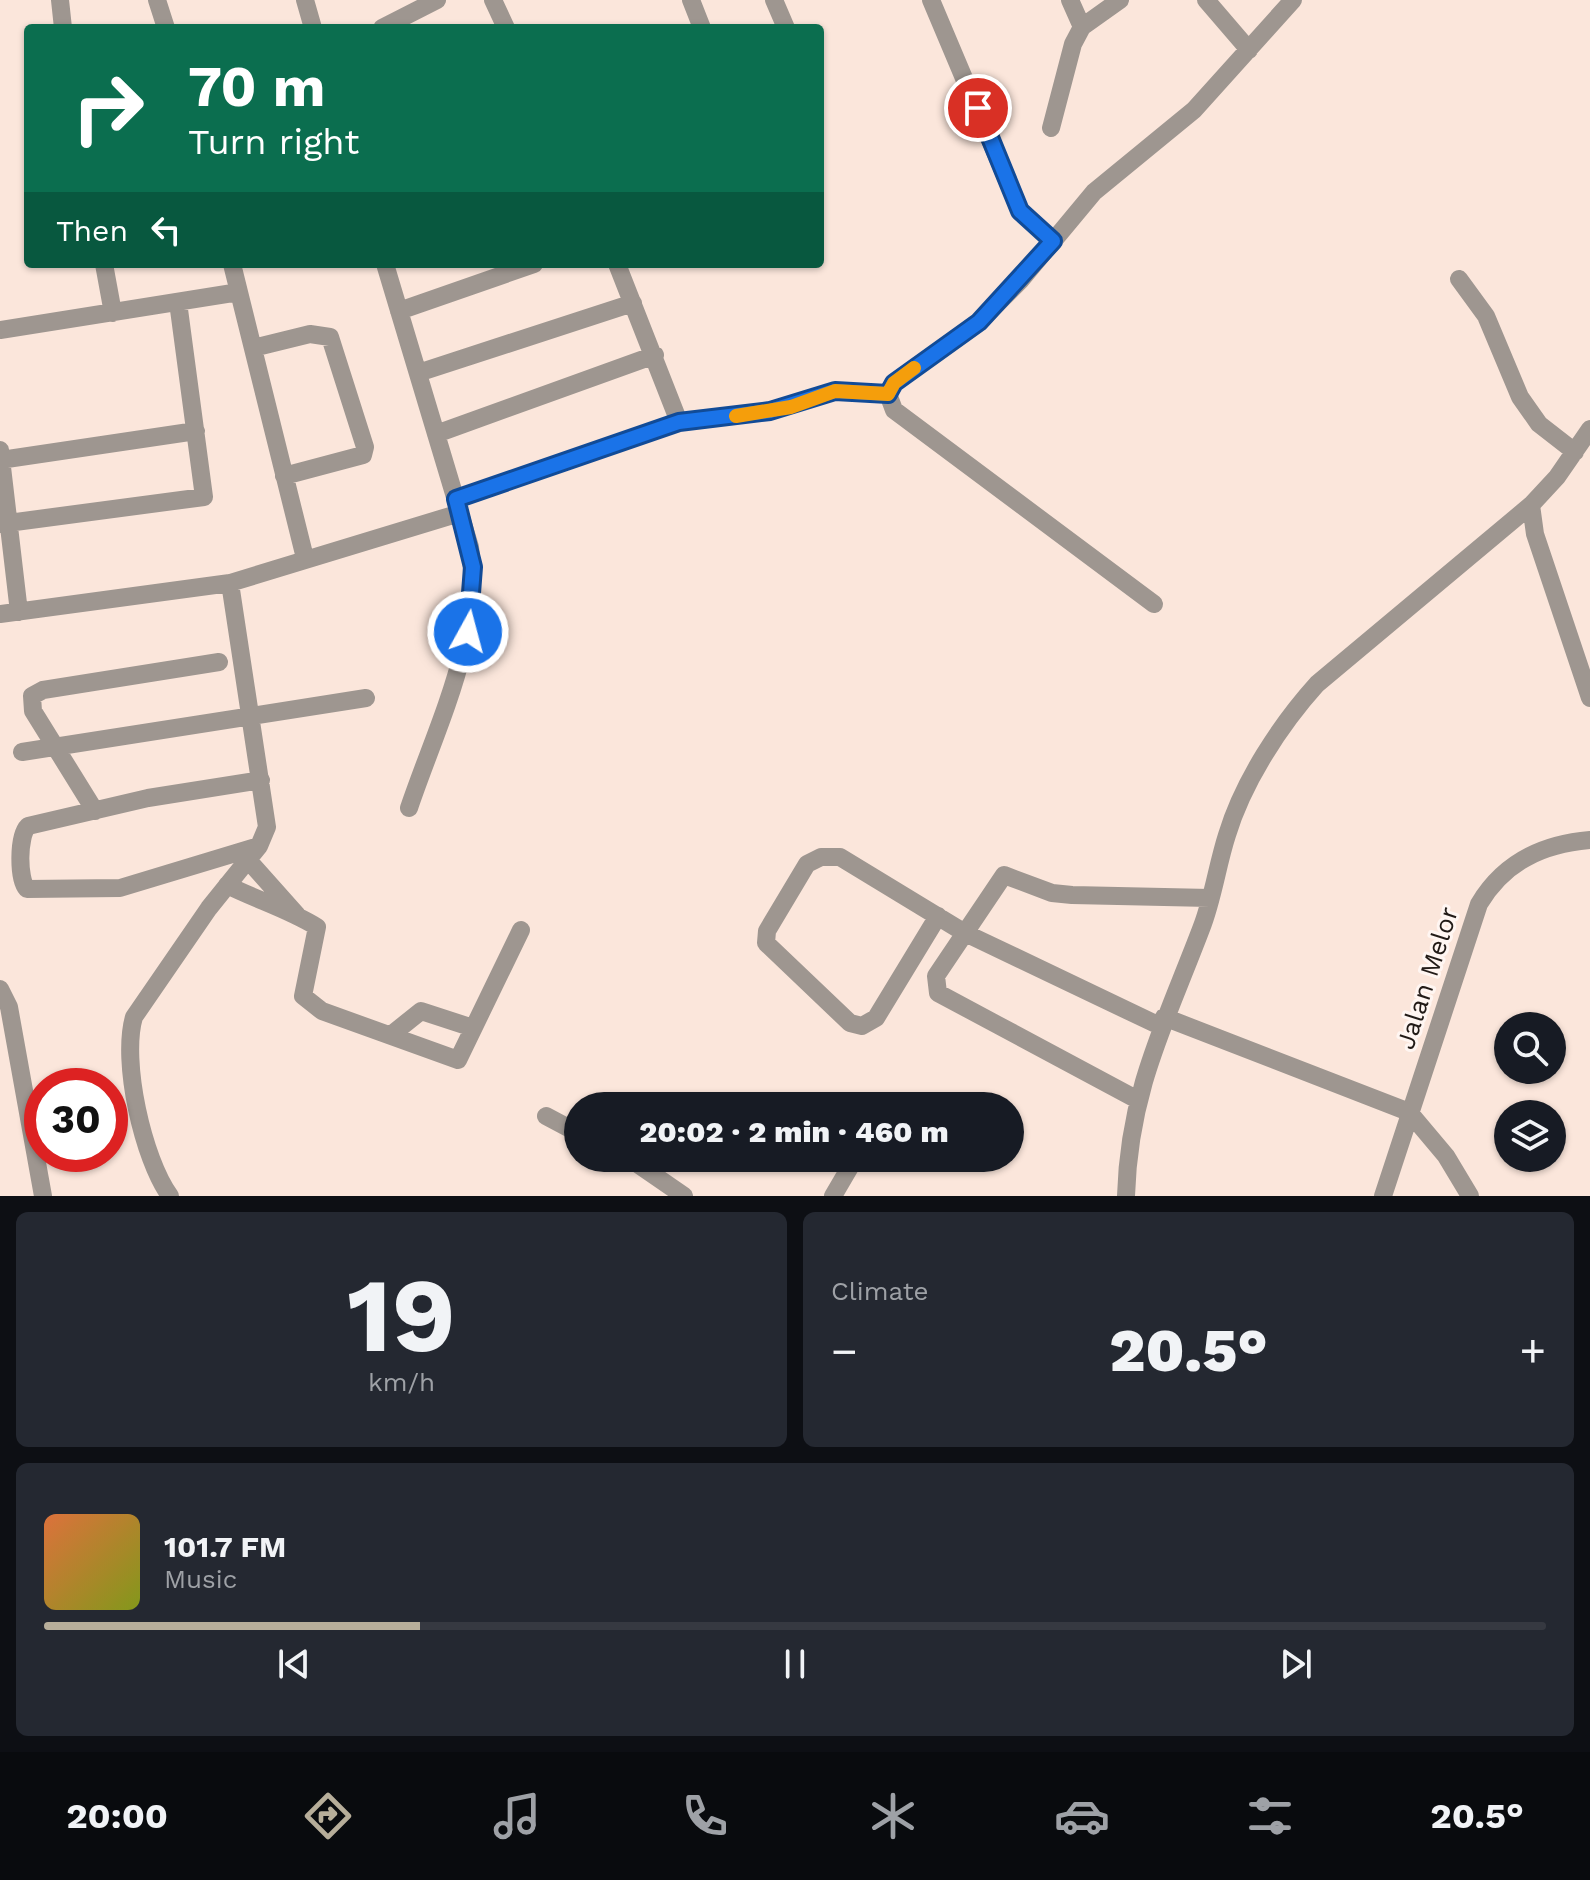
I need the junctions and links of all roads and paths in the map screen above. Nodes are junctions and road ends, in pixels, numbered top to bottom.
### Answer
1 (60, 0) edge
2 (157, 0) edge
3 (305, 0) edge
4 (437, 0) edge
5 (493, 0) edge
6 (691, 0) edge
7 (774, 0) edge
8 (931, 0) edge
9 (1070, 0) edge
10 (1120, 0) edge
11 (1206, 0) edge
12 (1293, 0) edge
13 (63, 24) edge
14 (165, 24) edge
15 (312, 24) edge
16 (390, 24) edge
17 (504, 24) edge
18 (700, 24) edge
19 (784, 24) edge
20 (1082, 27) junction
21 (1249, 50) junction
22 (1051, 128) dead end
23 (1053, 241) junction
24 (105, 268) edge
25 (233, 268) edge
26 (386, 268) edge
27 (523, 268) edge
28 (619, 268) edge
29 (1459, 279) dead end
30 (239, 292) junction
31 (178, 302) junction
32 (633, 303) junction
33 (399, 311) junction
34 (113, 313) junction
35 (0, 330) edge
36 (253, 348) junction
37 (655, 355) junction
38 (418, 373) junction
39 (888, 394) junction
40 (679, 422) junction
41 (1590, 429) edge
42 (196, 431) junction
43 (436, 434) junction
44 (1575, 452) junction
45 (0, 456) edge
46 (284, 476) junction
47 (1531, 505) junction
48 (458, 506) junction
49 (4, 524) edge
50 (305, 558) junction
51 (230, 583) junction
52 (1154, 604) dead end
53 (9, 613) edge
54 (219, 662) dead end
55 (366, 698) dead end
56 (1590, 698) edge
57 (250, 714) junction
58 (57, 745) junction
59 (22, 752) dead end
60 (261, 780) junction
61 (409, 808) dead end
62 (95, 811) junction
63 (1590, 840) edge
64 (253, 853) junction
65 (227, 885) junction
66 (1210, 898) junction
67 (297, 915) junction
68 (938, 916) junction
69 (521, 930) dead end
70 (965, 933) junction
71 (0, 989) edge
72 (1162, 1022) junction
73 (473, 1028) junction
74 (391, 1035) junction
75 (1136, 1099) junction
76 (1409, 1112) junction
77 (546, 1116) dead end
78 (564, 1126) edge
79 (649, 1172) edge
80 (847, 1172) edge
81 (43, 1196) edge
82 (170, 1196) edge
83 (684, 1196) edge
84 (833, 1196) edge
85 (1126, 1196) edge
86 (1383, 1196) edge
87 (1470, 1196) edge

1 - 13 street
2 - 14 street
3 - 15 street
4 - 16 street
5 - 17 street
6 - 18 street
7 - 19 street
8 - 23 street
9 - 20 street
10 - 20 street
11 - 21 street
12 - 21 street
20 - 22 street
21 - 23 street
23 - 39 street
24 - 34 street
25 - 30 street
26 - 33 street
27 - 33 street
28 - 32 street
29 - 44 street
30 - 31 street
30 - 36 street
31 - 34 street
31 - 42 street
32 - 37 street
32 - 38 street
33 - 38 street
34 - 35 street
36 - 46 street
36 - 46 street
37 - 40 street
37 - 43 street
38 - 43 street
39 - 40 street
39 - 52 street
40 - 48 street
41 - 44 street
42 - 45 street
42 - 49 street
43 - 48 street
44 - 47 street
45 - 49 street
46 - 50 street
47 - 56 street
47 - 66 street
48 - 50 street
48 - 61 street
49 - 53 street
50 - 51 street
51 - 53 street
51 - 57 street
54 - 58 street
55 - 57 street
57 - 58 street
57 - 60 street
58 - 59 street
58 - 62 street
60 - 62 street
60 - 64 street
62 - 64 street
63 - 76 street, Jalan Melor
64 - 65 street
64 - 67 street
65 - 67 street
65 - 82 street
66 - 70 street
66 - 72 street
67 - 74 street
68 - 68 street
68 - 70 street
69 - 73 street
70 - 72 street
70 - 75 street
71 - 81 street
72 - 75 street
72 - 76 street
73 - 74 street
73 - 74 street
75 - 85 street
76 - 86 street, Jalan Melor
76 - 87 street
77 - 78 street
79 - 83 street
80 - 84 street

